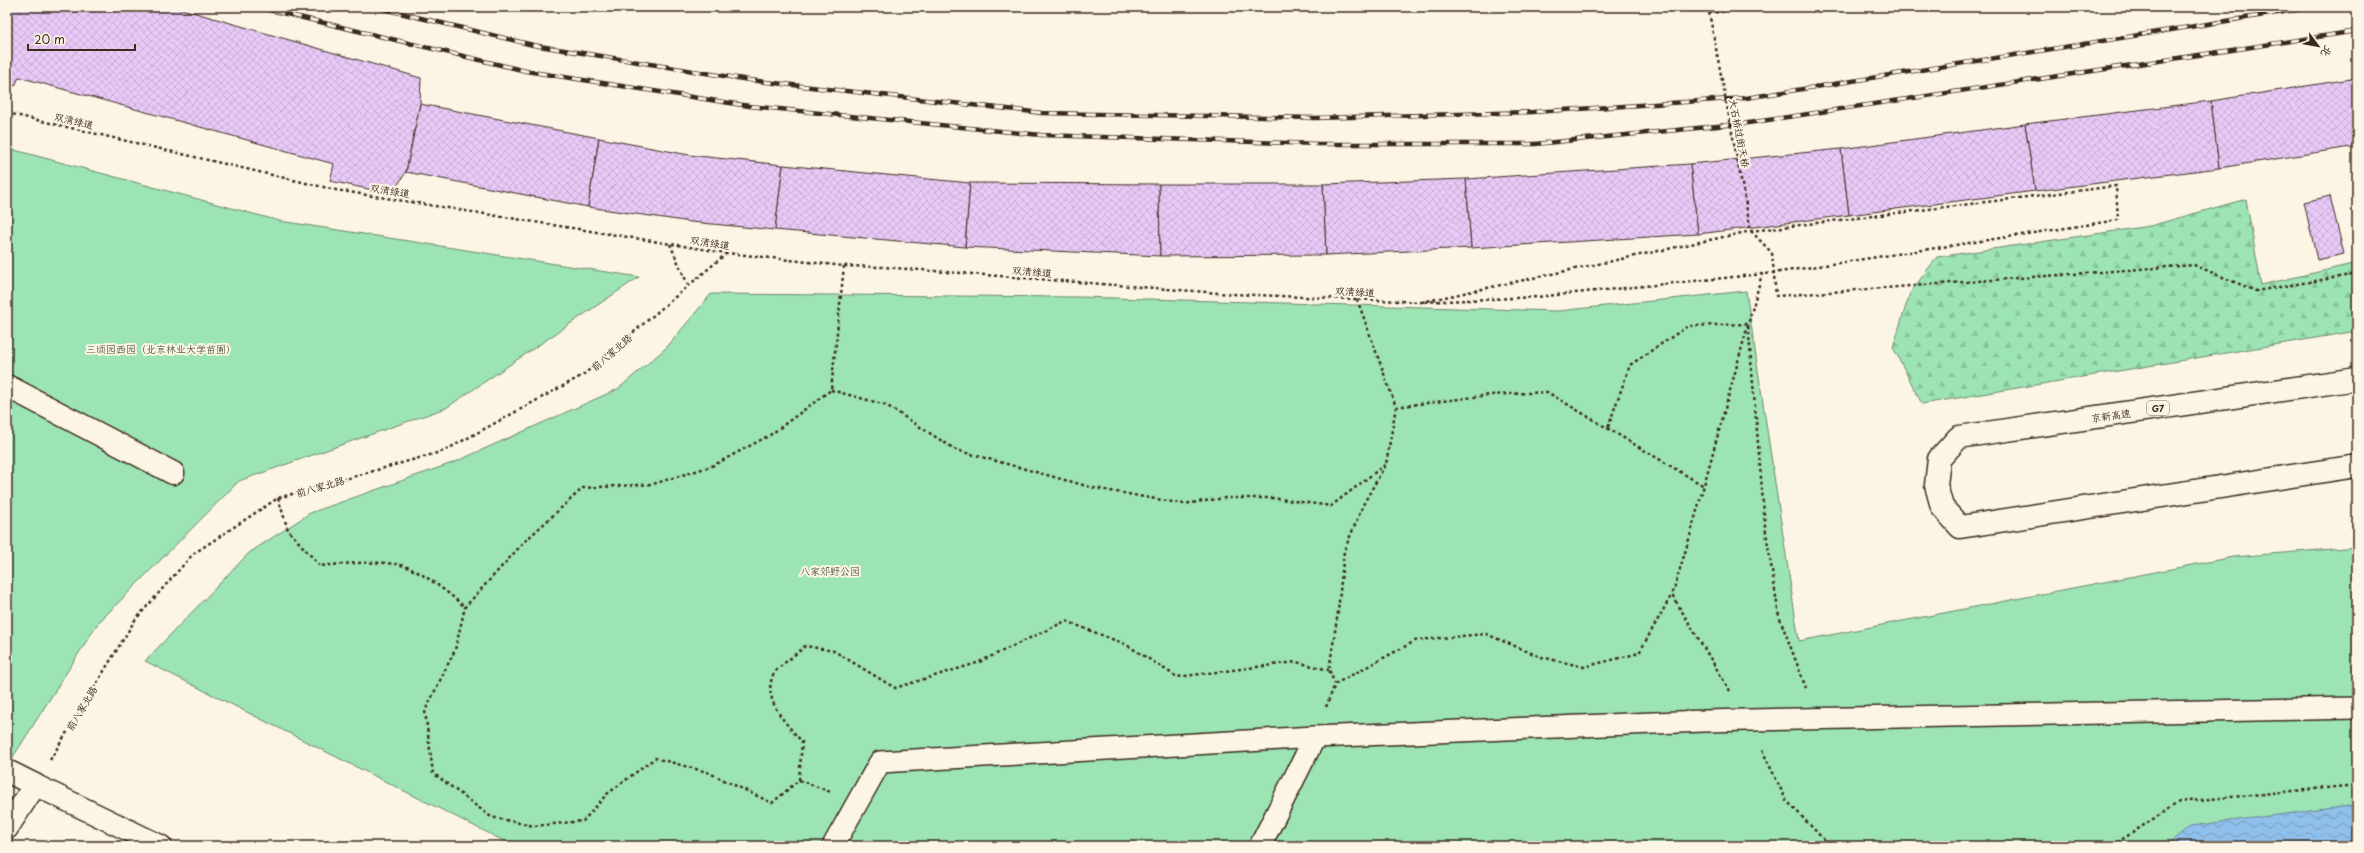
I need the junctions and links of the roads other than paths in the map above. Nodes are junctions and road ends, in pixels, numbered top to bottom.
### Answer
1 (2357, 379) edge
2 (7, 386) edge
3 (2357, 466) edge
4 (173, 473) dead end
5 (2357, 708) edge
6 (1315, 737) junction
7 (7, 771) edge
8 (35, 785) junction
9 (7, 828) edge
10 (161, 846) edge
11 (833, 846) edge
12 (1260, 846) edge

1 - 3 main road, 京新高速 / G7
2 - 4 main road
5 - 6 lane
6 - 11 lane
6 - 12 lane
7 - 8 main road
8 - 9 main road
8 - 10 lane

